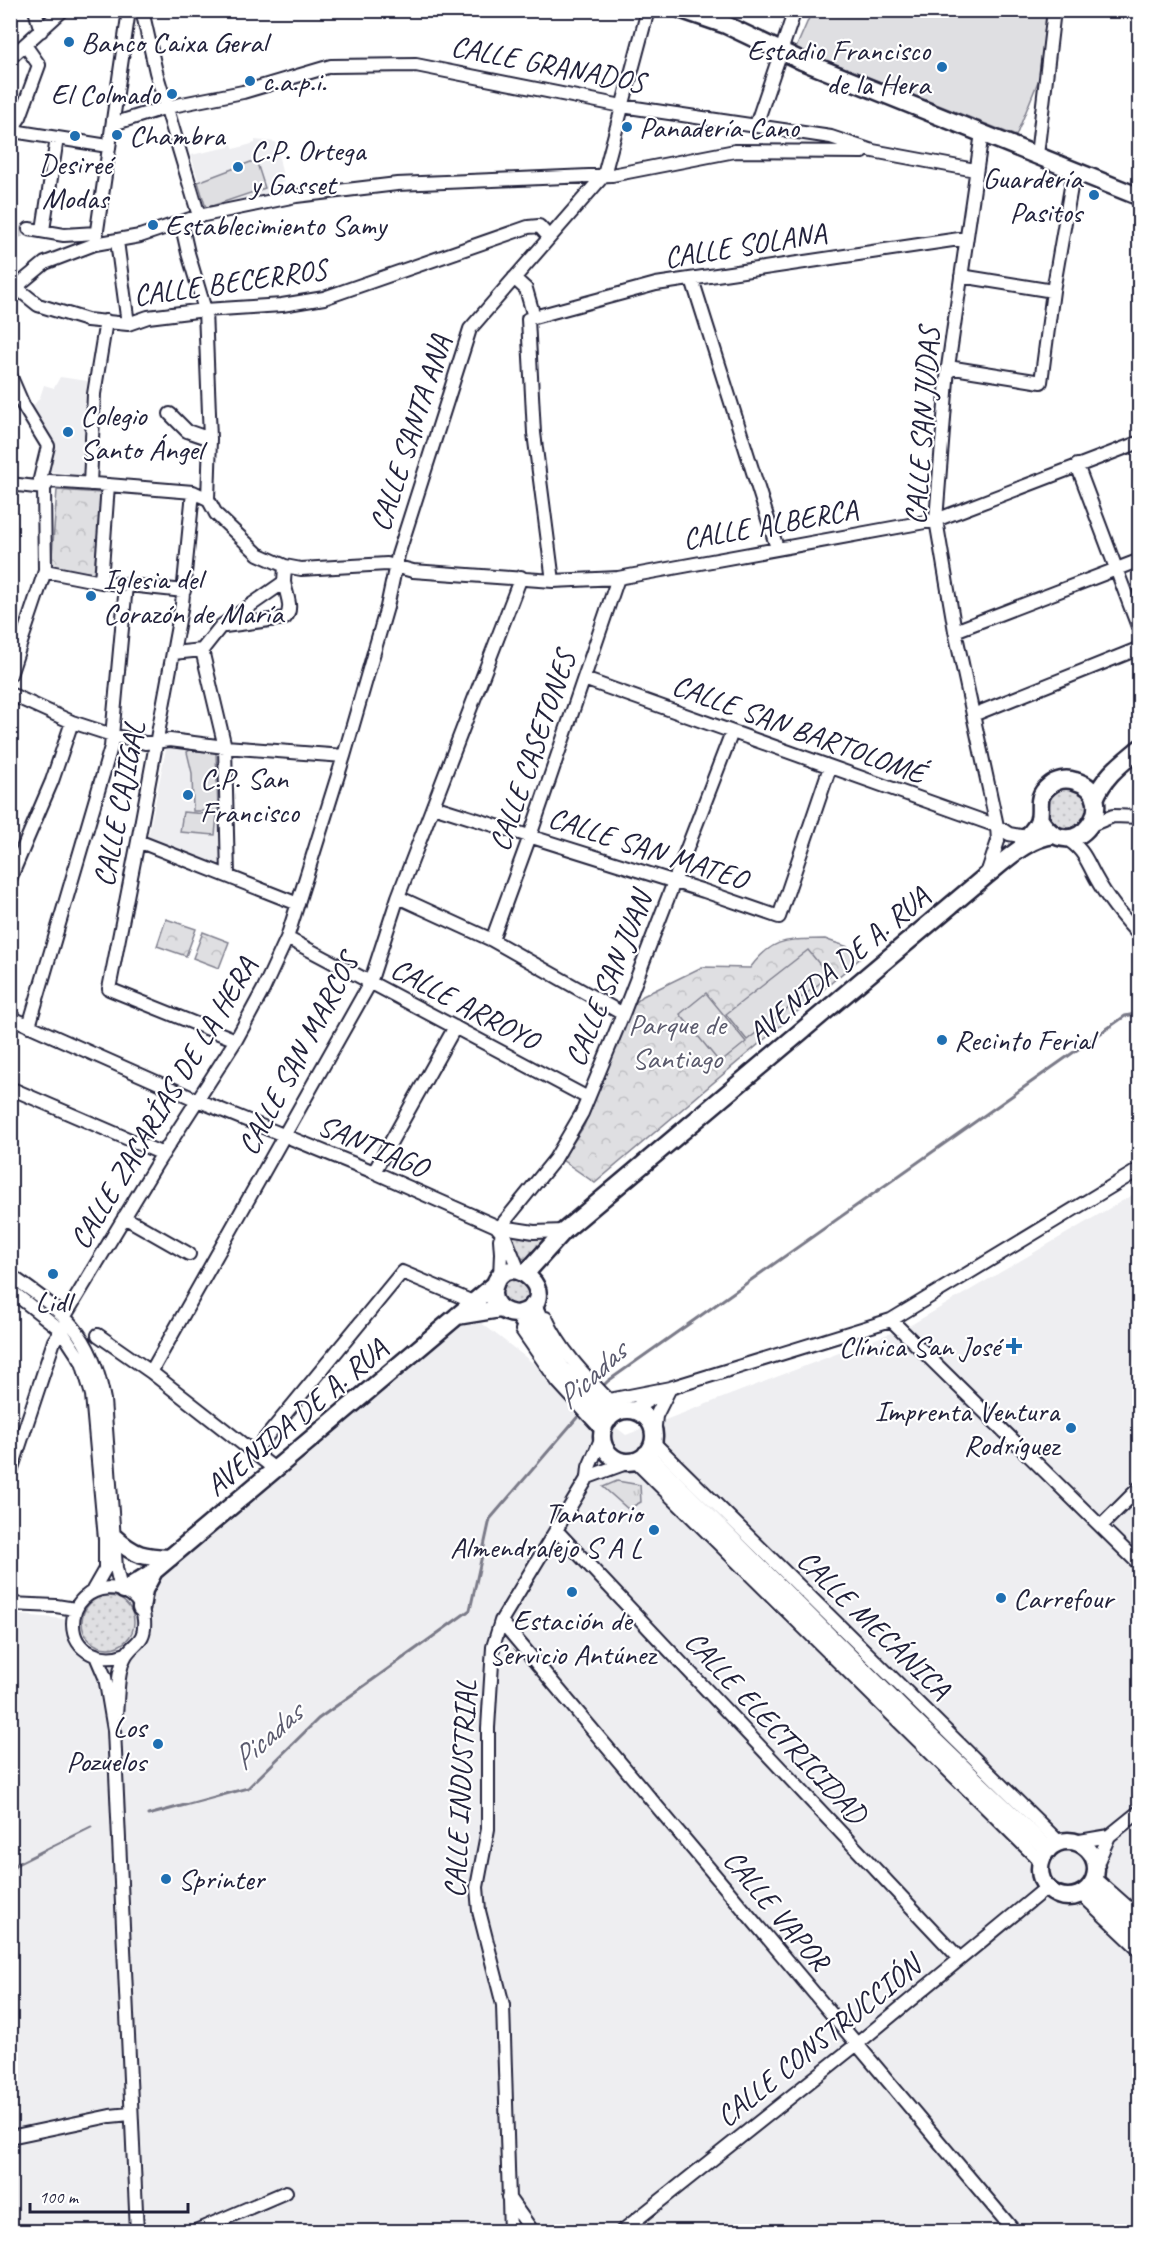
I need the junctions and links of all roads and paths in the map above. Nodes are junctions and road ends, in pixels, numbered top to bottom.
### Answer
1 (35, 10) edge
2 (63, 10) edge
3 (129, 10) edge
4 (142, 10) edge
5 (648, 10) edge
6 (716, 10) edge
7 (795, 10) edge
8 (1054, 10) edge
9 (689, 11) edge
10 (726, 25) junction
11 (41, 31) junction
12 (25, 45) junction
13 (780, 51) junction
14 (11, 57) edge
15 (622, 106) junction
16 (167, 107) junction
17 (113, 124) junction
18 (756, 125) junction
19 (12, 132) edge
20 (982, 133) junction
21 (57, 138) junction
22 (108, 146) junction
23 (873, 151) junction
24 (1037, 154) junction
25 (975, 170) junction
26 (1074, 170) junction
27 (604, 175) junction
28 (1140, 197) edge
29 (199, 216) junction
30 (182, 222) junction
31 (29, 228) tunnel mouth
32 (43, 230) junction
33 (549, 237) junction
34 (96, 238) junction
35 (966, 238) junction
36 (117, 241) junction
37 (961, 276) junction
38 (514, 278) junction
39 (692, 279) junction
40 (14, 291) edge
41 (1053, 291) junction
42 (205, 310) junction
43 (534, 317) junction
44 (106, 321) junction
45 (128, 324) junction
46 (948, 367) junction
47 (10, 375) edge
48 (170, 414) dead end
49 (210, 439) junction
50 (1140, 442) edge
51 (1077, 465) junction
52 (10, 484) edge
53 (90, 484) junction
54 (108, 485) junction
55 (44, 488) junction
56 (193, 492) junction
57 (208, 500) junction
58 (191, 511) junction
59 (216, 514) junction
60 (936, 520) junction
61 (777, 548) junction
62 (1140, 560) edge
63 (285, 566) junction
64 (397, 566) junction
65 (1116, 569) junction
66 (45, 571) junction
67 (521, 577) junction
68 (618, 578) junction
69 (553, 581) junction
70 (101, 582) junction
71 (284, 582) junction
72 (126, 585) junction
73 (184, 591) junction
74 (221, 626) junction
75 (955, 632) junction
76 (1140, 632) edge
77 (1140, 648) edge
78 (202, 650) junction
79 (173, 653) junction
80 (10, 675) edge
81 (584, 679) junction
82 (10, 694) edge
83 (973, 715) junction
84 (72, 722) junction
85 (732, 732) junction
86 (112, 735) junction
87 (157, 741) junction
88 (225, 747) junction
89 (1140, 748) edge
90 (344, 756) junction
91 (830, 767) junction
92 (1112, 771) junction
93 (1080, 782) junction
94 (1095, 802) junction
95 (433, 806) junction
96 (1113, 816) junction
97 (1140, 817) edge
98 (1039, 818) junction
99 (997, 826) junction
100 (1088, 828) junction
101 (530, 836) junction
102 (1059, 836) junction
103 (1026, 837) junction
104 (998, 841) junction
105 (138, 842) junction
106 (1010, 856) junction
107 (1089, 861) junction
108 (987, 875) junction
109 (228, 876) junction
110 (10, 879) edge
111 (674, 881) junction
112 (398, 897) junction
113 (298, 904) junction
114 (1140, 936) edge
115 (287, 938) junction
116 (492, 940) junction
117 (370, 983) junction
118 (623, 1014) junction
119 (10, 1017) edge
120 (29, 1026) junction
121 (455, 1028) junction
122 (236, 1040) junction
123 (10, 1088) edge
124 (588, 1098) junction
125 (197, 1100) junction
126 (284, 1136) junction
127 (163, 1154) junction
128 (1140, 1169) edge
129 (374, 1172) junction
130 (124, 1217) junction
131 (498, 1227) junction
132 (564, 1230) junction
133 (189, 1254) dead end
134 (522, 1272) junction
135 (10, 1275) edge
136 (497, 1281) junction
137 (10, 1290) edge
138 (536, 1297) junction
139 (473, 1302) junction
140 (509, 1312) junction
141 (65, 1316) junction
142 (456, 1317) junction
143 (891, 1320) junction
144 (61, 1330) junction
145 (98, 1335) dead end
146 (542, 1339) junction
147 (151, 1372) junction
148 (670, 1388) junction
149 (602, 1409) junction
150 (643, 1451) junction
151 (254, 1452) junction
152 (276, 1470) junction
153 (10, 1474) edge
154 (588, 1477) junction
155 (1140, 1486) edge
156 (1101, 1526) junction
157 (556, 1530) junction
158 (115, 1538) junction
159 (170, 1558) junction
160 (1140, 1565) edge
161 (153, 1572) junction
162 (93, 1590) junction
163 (122, 1590) junction
164 (10, 1604) edge
165 (141, 1608) junction
166 (75, 1610) junction
167 (501, 1621) junction
168 (126, 1654) junction
169 (96, 1656) junction
170 (114, 1730) junction
171 (1140, 1811) edge
172 (1109, 1836) junction
173 (1055, 1849) junction
174 (1090, 1882) junction
175 (1046, 1888) junction
176 (1140, 1917) edge
177 (1140, 1932) edge
178 (1140, 1950) edge
179 (960, 1959) junction
180 (857, 2044) junction
181 (130, 2114) junction
182 (10, 2137) edge
183 (286, 2192) dead end
184 (508, 2197) junction
185 (138, 2232) edge
186 (193, 2232) edge
187 (510, 2232) edge
188 (533, 2232) edge
189 (621, 2232) edge
190 (1015, 2232) edge

1 - 11 street
2 - 11 street
3 - 17 street
4 - 16 street
5 - 15 street
6 - 10 street
7 - 13 street
8 - 24 street
9 - 10 street
10 - 13 street
11 - 12 street
12 - 14 street
12 - 19 street
13 - 18 street
13 - 20 street
15 - 16 street, CALLE GRANADOS
15 - 18 street, CALLE GRANADOS
15 - 27 street
16 - 17 street, CALLE GRANADOS
16 - 29 street
17 - 22 street
18 - 23 street, CALLE GRANADOS
19 - 21 street
20 - 24 street
20 - 25 street, CALLE SAN JUDAS
21 - 22 street
21 - 32 street
22 - 34 street
23 - 25 street, CALLE GRANADOS
23 - 27 street
24 - 26 street
25 - 35 street, CALLE SAN JUDAS
26 - 28 street
26 - 41 street
27 - 29 street
27 - 33 street, CALLE SANTA ANA
29 - 30 street
30 - 36 street
30 - 42 street
31 - 32 street
32 - 34 street
33 - 38 street, CALLE SANTA ANA
33 - 42 street, CALLE BECERROS
34 - 36 street
34 - 40 street
35 - 37 street, CALLE SAN JUDAS
35 - 39 street, CALLE SOLANA
36 - 45 street
37 - 41 street
37 - 46 street, CALLE SAN JUDAS
38 - 43 street
38 - 64 street, CALLE SANTA ANA
39 - 43 street, CALLE SOLANA
39 - 61 street
40 - 44 street, CALLE BECERROS
41 - 46 street
42 - 45 street, CALLE BECERROS
42 - 49 street
43 - 69 street
44 - 45 street, CALLE BECERROS
44 - 53 street
46 - 60 street, CALLE SAN JUDAS
47 - 55 street
48 - 49 street
49 - 57 street
50 - 51 street, CALLE ALBERCA
51 - 60 street, CALLE ALBERCA
51 - 65 street
52 - 55 street
53 - 54 street
53 - 55 street
54 - 56 street
54 - 70 street
55 - 66 street
56 - 57 street
56 - 58 street, CALLE CAJIGAL
57 - 59 street, CALLE ALBERCA
58 - 59 street
58 - 73 street, CALLE CAJIGAL
59 - 63 street, CALLE ALBERCA
60 - 61 street, CALLE ALBERCA
60 - 75 street, CALLE SAN JUDAS
61 - 68 street, CALLE ALBERCA
62 - 65 street
63 - 64 street, CALLE ALBERCA
63 - 71 street
64 - 67 street, CALLE ALBERCA
64 - 90 street, CALLE ZACARÍAS DE LA HERA
65 - 75 street
65 - 76 street
66 - 70 street
66 - 80 street
67 - 69 street, CALLE ALBERCA
67 - 95 street, CALLE SAN MARCOS
68 - 69 street, CALLE ALBERCA
68 - 81 street, CALLE CASETONES
70 - 72 street
71 - 74 street
71 - 74 street
72 - 73 street
72 - 86 street
73 - 79 street, CALLE CAJIGAL
74 - 78 street
75 - 83 street, CALLE SAN JUDAS
77 - 83 street
78 - 79 street
78 - 88 street
79 - 87 street, CALLE CAJIGAL
81 - 85 street, CALLE SAN BARTOLOMÉ
81 - 101 street, CALLE CASETONES
82 - 84 street
83 - 99 street, CALLE SAN JUDAS
84 - 86 street
84 - 110 street
85 - 91 street, CALLE SAN BARTOLOMÉ
85 - 111 street, CALLE SAN JUAN
86 - 87 street
86 - 120 street
87 - 88 street
87 - 105 street, CALLE CAJIGAL
88 - 90 street
88 - 109 street
89 - 92 street
90 - 113 street, CALLE ZACARÍAS DE LA HERA
91 - 99 street, CALLE SAN BARTOLOMÉ
91 - 111 street, CALLE SAN MATEO
92 - 93 street
92 - 94 street
93 - 94 street
93 - 98 street
94 - 96 street
94 - 100 street
95 - 101 street, CALLE SAN MATEO
95 - 112 street, CALLE SAN MARCOS
96 - 97 street
96 - 100 street
98 - 102 street
98 - 103 street, AVENIDA DE A. RUA
99 - 103 street
99 - 104 street, CALLE SAN JUDAS
100 - 102 street
100 - 107 street
101 - 111 street, CALLE SAN MATEO
101 - 116 street, CALLE CASETONES
102 - 106 street, AVENIDA DE A. RUA
102 - 107 street
103 - 106 street, AVENIDA DE A. RUA
104 - 106 street
104 - 108 street, CALLE SAN JUDAS
105 - 109 street
105 - 122 street, CALLE CAJIGAL
106 - 108 street, AVENIDA DE A. RUA
107 - 114 street
108 - 132 street, AVENIDA DE A. RUA
109 - 113 street
111 - 118 street, CALLE SAN JUAN
112 - 116 street
112 - 117 street, CALLE SAN MARCOS
113 - 115 street, CALLE ZACARÍAS DE LA HERA
115 - 117 street, CALLE ARROYO
115 - 122 street, CALLE ZACARÍAS DE LA HERA
116 - 118 street
117 - 121 street, CALLE ARROYO
117 - 126 street, CALLE SAN MARCOS
118 - 124 street, CALLE SAN JUAN
119 - 120 street, SANTIAGO
120 - 125 street, SANTIAGO
121 - 124 street, CALLE ARROYO
121 - 129 street
122 - 125 street, CALLE ZACARÍAS DE LA HERA
123 - 127 street
124 - 131 street, CALLE SAN JUAN
125 - 126 street, SANTIAGO
125 - 127 street, CALLE ZACARÍAS DE LA HERA
126 - 129 street, SANTIAGO
126 - 147 street, CALLE SAN MARCOS
127 - 130 street, CALLE ZACARÍAS DE LA HERA
128 - 143 street
129 - 131 street, SANTIAGO
130 - 133 street
130 - 141 street, CALLE ZACARÍAS DE LA HERA
131 - 132 street, SANTIAGO
131 - 134 street
131 - 136 street
132 - 134 street, AVENIDA DE A. RUA
132 - 138 street, AVENIDA DE A. RUA
134 - 136 street
134 - 138 street
135 - 141 street
136 - 139 street, AVENIDA DE A. RUA
136 - 140 street
137 - 144 street
138 - 140 street
138 - 146 street
138 - 149 street
139 - 142 street, AVENIDA DE A. RUA
139 - 151 street
140 - 142 street
140 - 146 street
140 - 149 street
141 - 158 street
142 - 152 street, AVENIDA DE A. RUA
143 - 148 street
143 - 156 street
144 - 153 street
144 - 162 street
145 - 147 street
146 - 149 street
147 - 151 street
148 - 149 street
148 - 149 street
148 - 150 street
149 - 150 street
149 - 150 street
149 - 154 street, CALLE INDUSTRIAL
150 - 154 street
150 - 173 street
151 - 152 street
152 - 159 street, AVENIDA DE A. RUA
154 - 157 street, CALLE INDUSTRIAL
155 - 156 street
156 - 160 street
157 - 167 street, CALLE INDUSTRIAL
157 - 179 street, CALLE ELECTRICIDAD
158 - 159 street
158 - 163 street
159 - 161 street, AVENIDA DE A. RUA
161 - 163 street, AVENIDA DE A. RUA
161 - 165 street, AVENIDA DE A. RUA
162 - 163 street
162 - 166 street
163 - 165 street
164 - 166 street
165 - 168 street
166 - 169 street
167 - 180 street, CALLE VAPOR
167 - 184 street, CALLE INDUSTRIAL
168 - 169 street
168 - 170 street
169 - 170 street
170 - 181 street
171 - 172 street
172 - 173 street
172 - 174 street
173 - 174 street
173 - 175 street
174 - 175 street
174 - 176 street
174 - 177 street
174 - 178 street
175 - 179 street, CALLE CONSTRUCCIÓN
179 - 180 street, CALLE CONSTRUCCIÓN
180 - 189 street, CALLE CONSTRUCCIÓN
180 - 190 street, CALLE VAPOR
181 - 182 street
181 - 185 street
183 - 186 street
184 - 187 street, CALLE INDUSTRIAL
184 - 188 street

